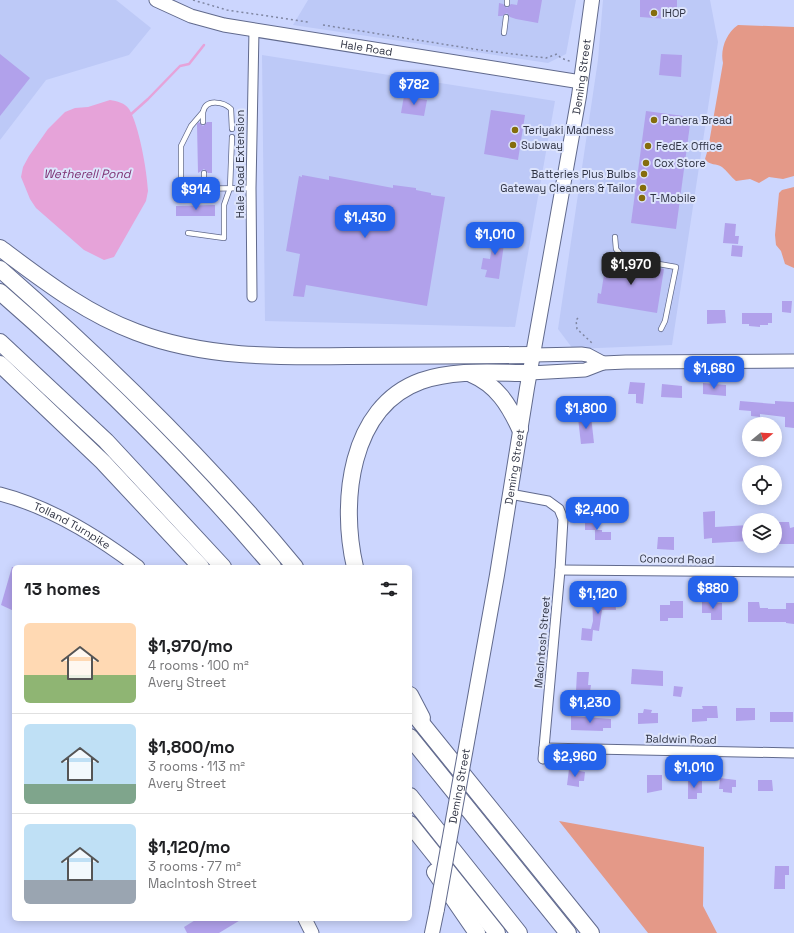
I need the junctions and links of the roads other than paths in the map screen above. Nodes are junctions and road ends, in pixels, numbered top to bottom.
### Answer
1 (156, 0) edge
2 (592, 0) edge
3 (506, 17) dead end
4 (254, 30) junction
5 (504, 33) dead end
6 (581, 82) junction
7 (203, 112) junction
8 (203, 122) dead end
9 (232, 128) dead end
10 (232, 137) dead end
11 (204, 173) dead end
12 (230, 188) junction
13 (251, 188) junction
14 (204, 189) junction
15 (188, 232) dead end
16 (615, 237) dead end
17 (0, 248) edge
18 (0, 269) edge
19 (0, 292) edge
20 (252, 297) dead end
21 (661, 329) dead end
22 (0, 342) edge
23 (533, 355) junction
24 (794, 361) edge
25 (602, 363) junction
26 (0, 364) edge
27 (530, 373) junction
28 (469, 374) junction
29 (520, 429) junction
30 (0, 494) edge
31 (510, 494) junction
32 (135, 565) edge
33 (199, 565) edge
34 (221, 565) edge
35 (271, 565) edge
36 (293, 565) edge
37 (355, 565) edge
38 (560, 570) junction
39 (794, 572) edge
40 (412, 699) edge
41 (412, 712) edge
42 (434, 739) junction
43 (413, 744) edge
44 (544, 748) junction
45 (794, 753) edge
46 (542, 759) dead end
47 (412, 799) edge
48 (412, 826) edge
49 (412, 832) edge
50 (306, 921) edge
51 (312, 933) edge
52 (432, 933) edge
53 (477, 933) edge
54 (498, 933) edge
55 (519, 933) edge
56 (568, 933) edge
57 (591, 933) edge

1 - 4 street, Hale Road
2 - 6 main road, Deming Street
3 - 5 lane
4 - 6 street, Hale Road
4 - 13 street, Hale Road Extension
6 - 23 main road, Deming Street
7 - 8 lane
7 - 9 lane
7 - 14 lane
10 - 12 lane
11 - 14 lane
12 - 13 lane
12 - 14 lane
12 - 15 lane
13 - 20 street, Hale Road Extension
16 - 21 lane
17 - 23 highway
18 - 36 highway
19 - 35 highway
22 - 34 highway
23 - 25 street
23 - 27 main road, Deming Street
24 - 25 street
25 - 27 street
26 - 33 highway
27 - 28 highway
27 - 29 main road, Deming Street
28 - 29 highway
28 - 37 highway
29 - 31 main road, Deming Street
30 - 32 street, Tolland Turnpike
31 - 38 street, MacIntosh Street
31 - 52 main road, Deming Street, bridge
38 - 39 street, Concord Road
38 - 44 street, MacIntosh Street
40 - 42 highway
41 - 42 highway
42 - 57 highway
43 - 56 highway
44 - 45 street, Baldwin Road
44 - 46 street, MacIntosh Street
47 - 55 highway
48 - 54 highway
49 - 53 highway
50 - 51 street

